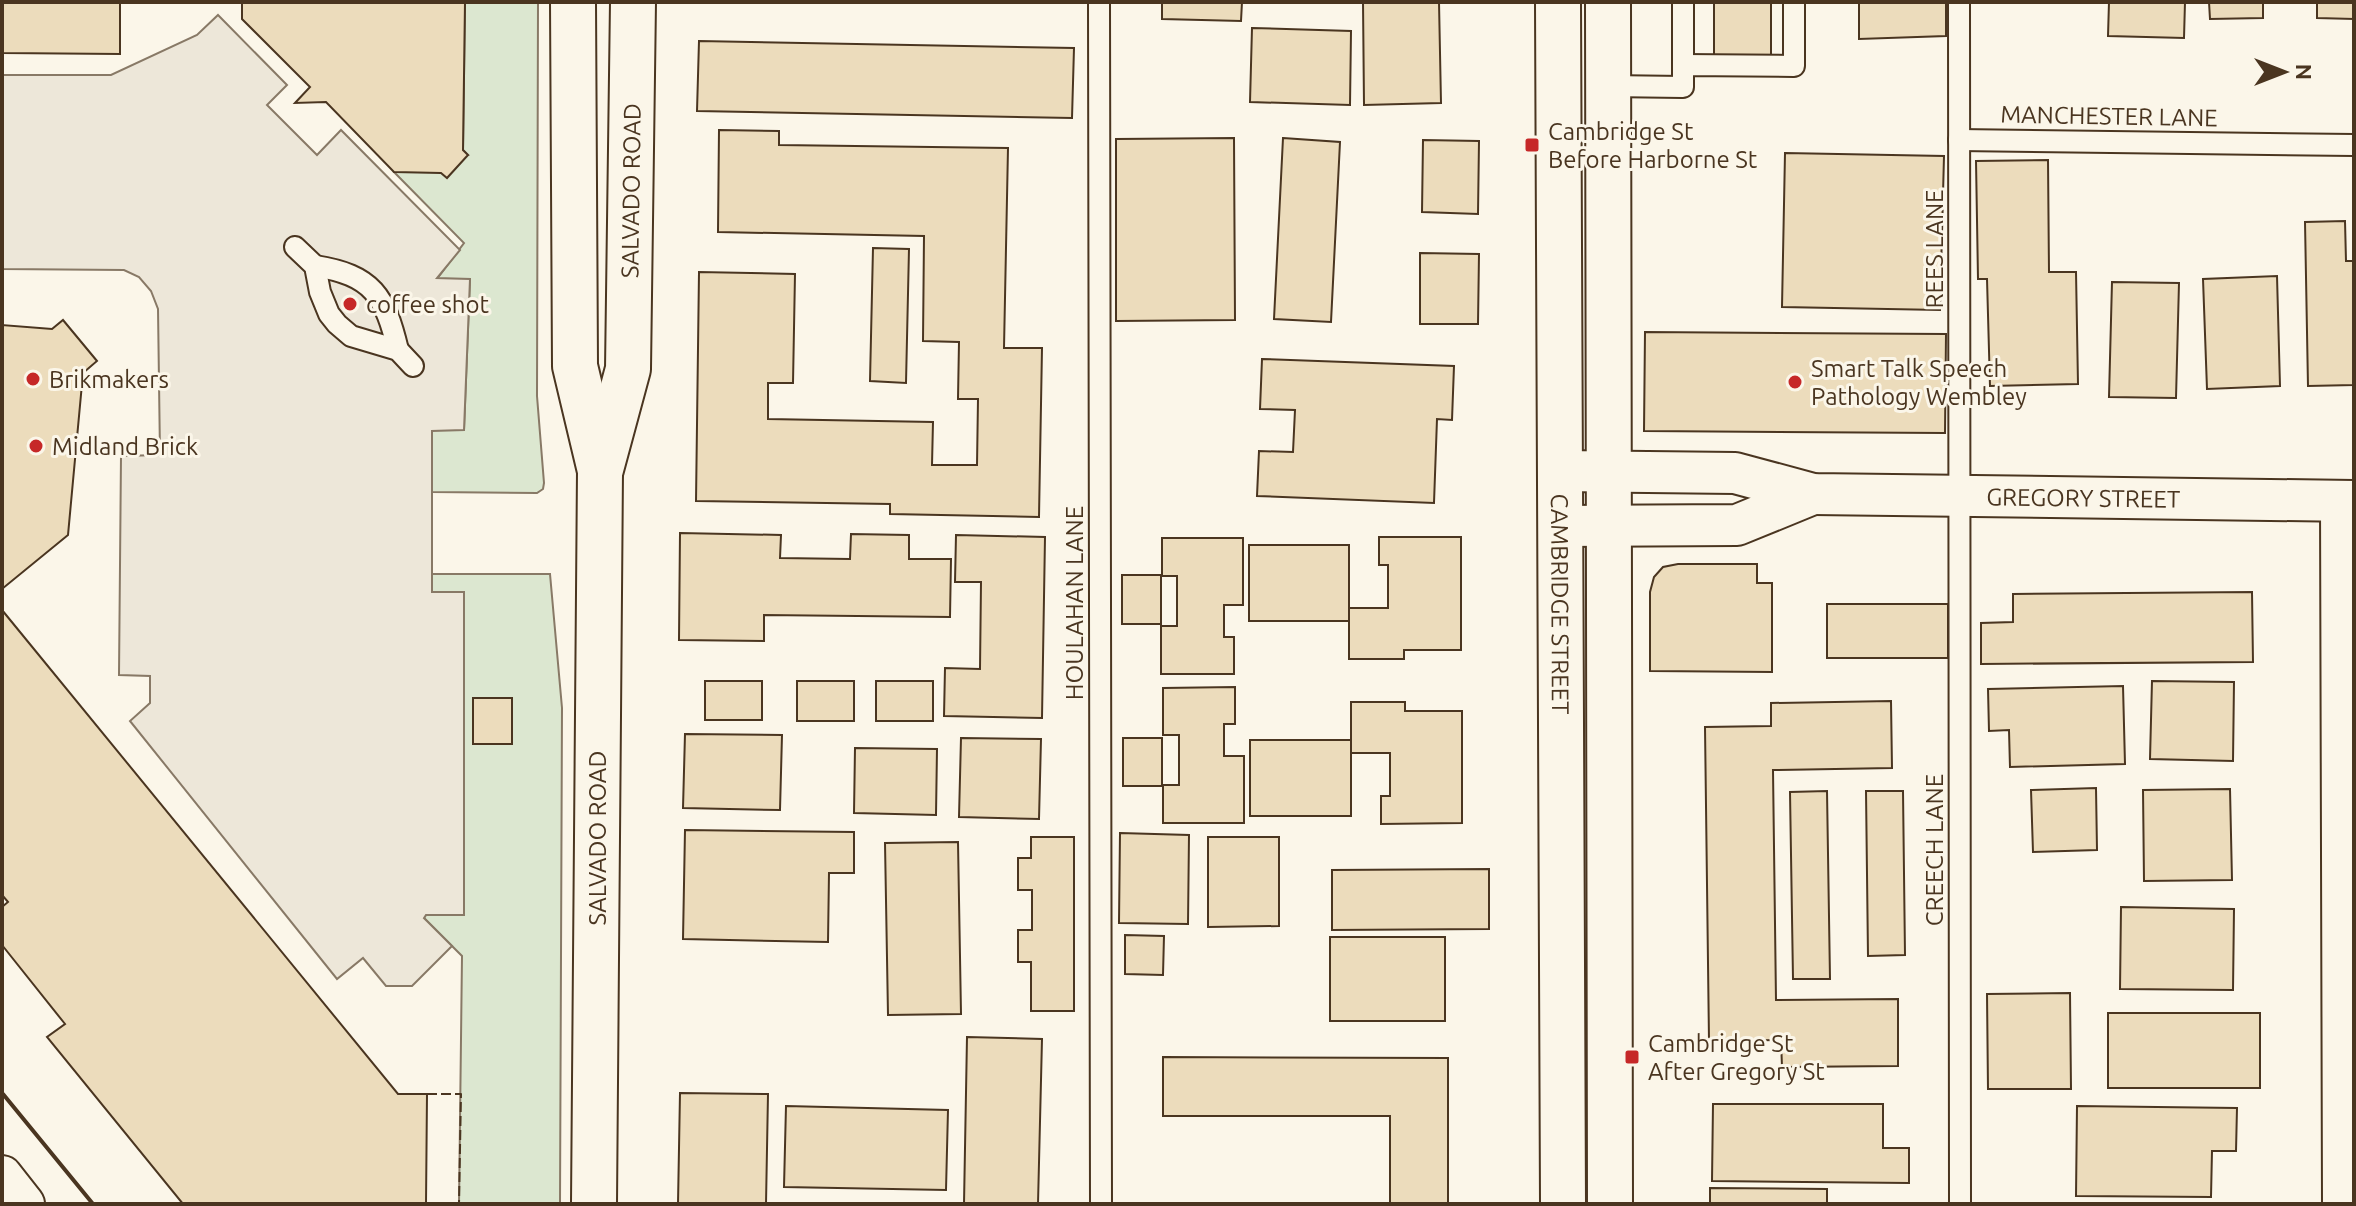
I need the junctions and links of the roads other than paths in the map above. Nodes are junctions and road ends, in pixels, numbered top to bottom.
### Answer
1 (573, 2) edge
2 (633, 2) edge
3 (1099, 2) edge
4 (1558, 2) edge
5 (1608, 2) edge
6 (1683, 2) edge
7 (1794, 2) edge
8 (1959, 2) edge
9 (1683, 65) junction
10 (1608, 86) junction
11 (1959, 140) junction
12 (2354, 145) edge
13 (295, 247) dead end
14 (315, 266) junction
15 (398, 350) junction
16 (413, 366) dead end
17 (600, 471) junction
18 (1560, 471) junction
19 (1608, 472) junction
20 (1813, 494) junction
21 (1960, 496) junction
22 (2348, 501) edge
23 (1608, 525) junction
24 (1560, 526) junction
25 (2, 1176) edge
26 (24, 1204) edge
27 (594, 1204) edge
28 (1101, 1204) edge
29 (1563, 1204) edge
30 (1610, 1204) edge
31 (1960, 1204) edge
32 (2343, 1204) edge

1 - 17 main road, SALVADO ROAD
2 - 17 main road, SALVADO ROAD
3 - 28 lane, HOULAHAN LANE
4 - 18 main road, CAMBRIDGE STREET
5 - 10 main road, CAMBRIDGE STREET
6 - 9 lane
7 - 9 lane
8 - 11 lane, REES LANE
9 - 10 lane
10 - 19 main road, CAMBRIDGE STREET
11 - 12 lane, MANCHESTER LANE
11 - 21 lane, REES LANE
13 - 14 lane
14 - 15 lane
14 - 15 lane
15 - 16 lane
17 - 27 main road, SALVADO ROAD
18 - 19 street, GREGORY STREET
18 - 24 main road, CAMBRIDGE STREET
19 - 20 street, GREGORY STREET
19 - 23 main road, CAMBRIDGE STREET
20 - 21 street, GREGORY STREET
20 - 23 street, GREGORY STREET
21 - 22 street, GREGORY STREET
21 - 31 lane, CREECH LANE
22 - 32 street
23 - 24 street, GREGORY STREET
23 - 30 main road, CAMBRIDGE STREET
24 - 29 main road, CAMBRIDGE STREET
25 - 26 street

